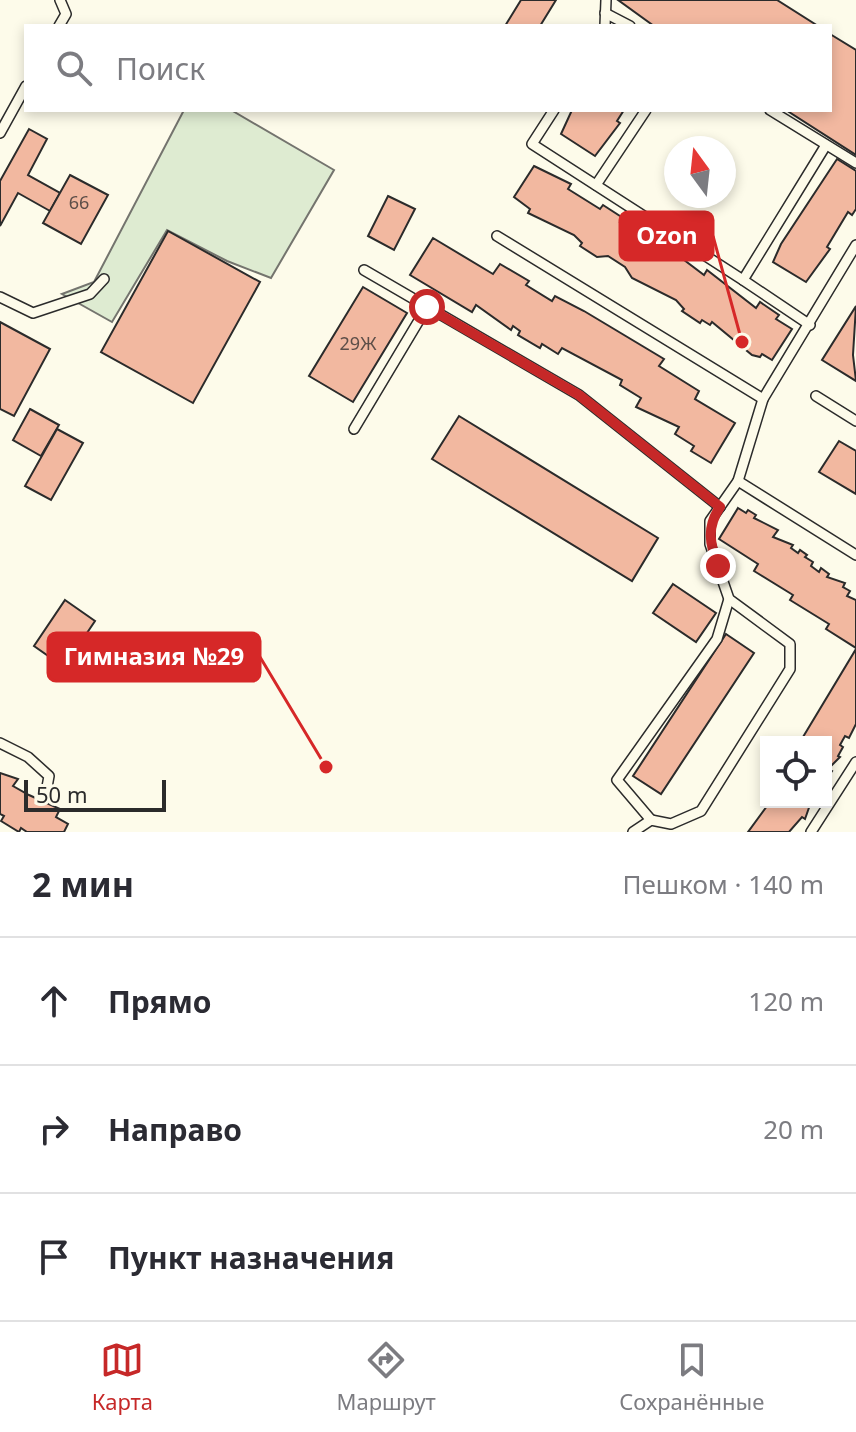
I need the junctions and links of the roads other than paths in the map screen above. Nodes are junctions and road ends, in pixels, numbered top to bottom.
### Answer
1 (60, 0) edge
2 (606, 0) edge
3 (605, 13) junction
4 (60, 24) edge
5 (605, 24) edge
6 (626, 24) edge
7 (24, 90) edge
8 (553, 112) edge
9 (645, 112) edge
10 (773, 112) edge
11 (0, 133) edge
12 (826, 145) junction
13 (856, 163) edge
14 (596, 185) junction
15 (497, 236) dead end
16 (856, 245) edge
17 (364, 270) dead end
18 (104, 279) dead end
19 (743, 280) junction
20 (0, 297) edge
21 (427, 307) junction
22 (810, 325) junction
23 (816, 396) dead end
24 (763, 399) junction
25 (856, 421) edge
26 (354, 429) dead end
27 (738, 481) junction
28 (720, 507) junction
29 (856, 555) edge
30 (729, 599) junction
31 (0, 743) edge
32 (856, 762) edge
33 (47, 787) dead end
34 (651, 820) junction
35 (633, 832) edge
36 (811, 832) edge

1 - 4 lane
2 - 3 lane
3 - 5 lane
3 - 6 lane
7 - 11 lane
8 - 14 lane
9 - 14 lane
10 - 12 lane
12 - 13 lane
12 - 19 lane
14 - 19 lane
15 - 24 lane
16 - 22 lane
17 - 21 lane
18 - 20 lane
19 - 22 lane
21 - 26 lane
21 - 28 lane
22 - 24 lane
23 - 25 lane
24 - 27 lane
27 - 28 lane
27 - 29 lane
28 - 30 lane
30 - 34 lane
30 - 34 lane
31 - 33 lane
32 - 36 lane
34 - 35 lane

